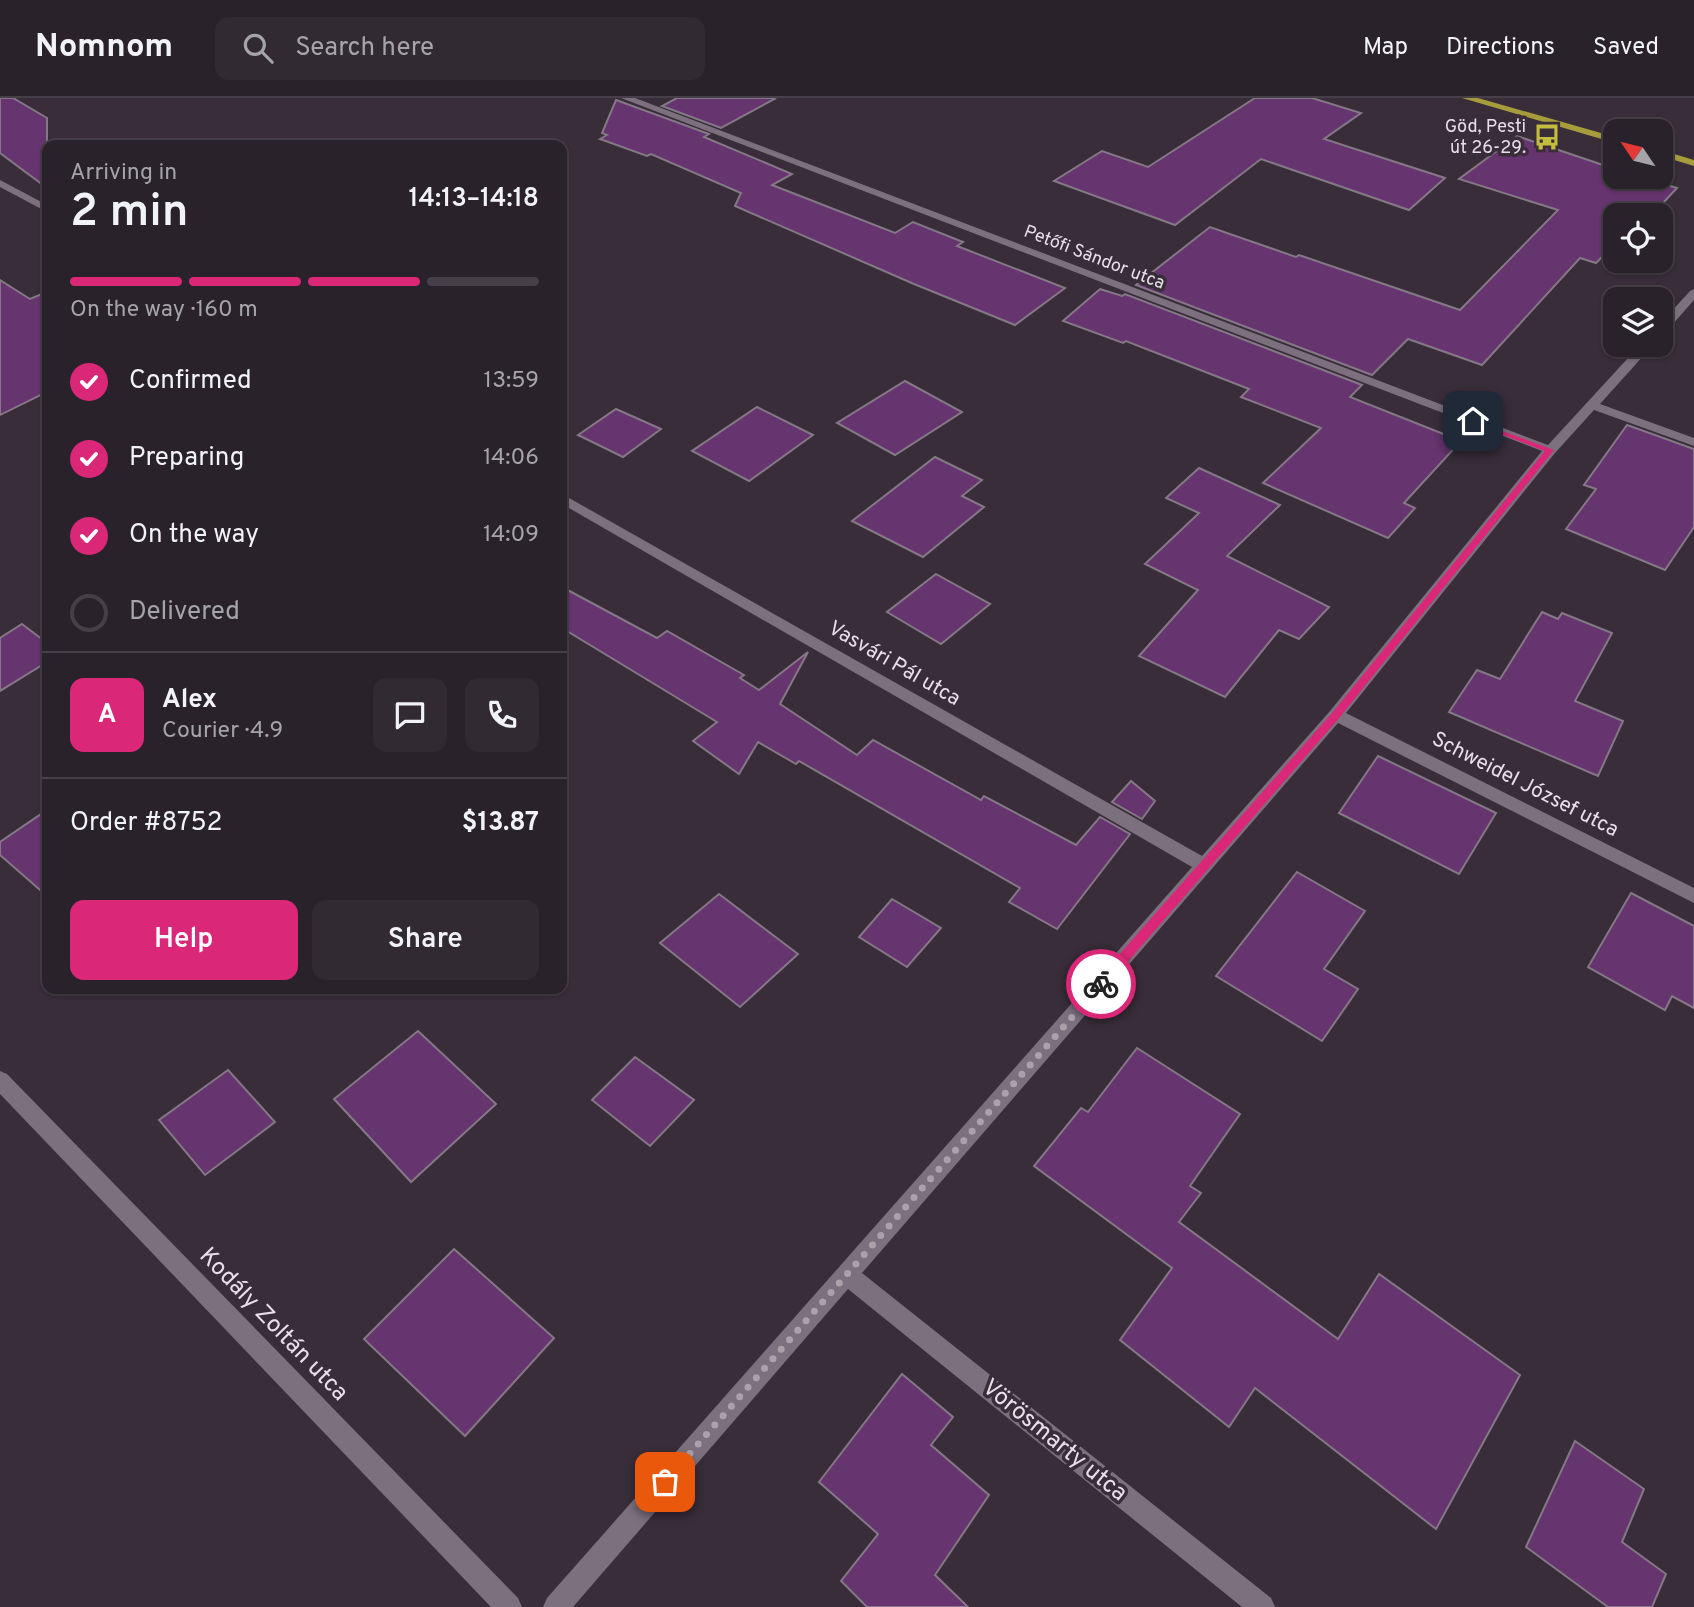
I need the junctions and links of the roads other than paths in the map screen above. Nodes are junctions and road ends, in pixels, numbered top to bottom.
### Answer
1 (626, 98) edge
2 (1467, 98) edge
3 (1603, 137) edge
4 (1673, 157) edge
5 (1694, 163) edge
6 (0, 183) edge
7 (42, 206) edge
8 (1694, 293) edge
9 (1673, 317) edge
10 (1636, 357) edge
11 (1591, 405) junction
12 (1694, 442) edge
13 (1550, 450) junction
14 (567, 501) edge
15 (1336, 715) junction
16 (1205, 866) junction
17 (1694, 896) edge
18 (0, 1080) edge
19 (846, 1274) junction
20 (509, 1607) edge
21 (556, 1607) edge
22 (1262, 1607) edge

1 - 13 street, Petőfi Sándor utca
2 - 3 main road
4 - 5 main road
6 - 7 street
8 - 9 street
10 - 11 street
11 - 12 street
11 - 13 street
13 - 15 street
14 - 16 street, Vasvári Pál utca
15 - 16 street
15 - 17 street, Schweidel József utca
16 - 19 street
18 - 20 street, Kodály Zoltán utca
19 - 21 street
19 - 22 street, Vörösmarty utca

